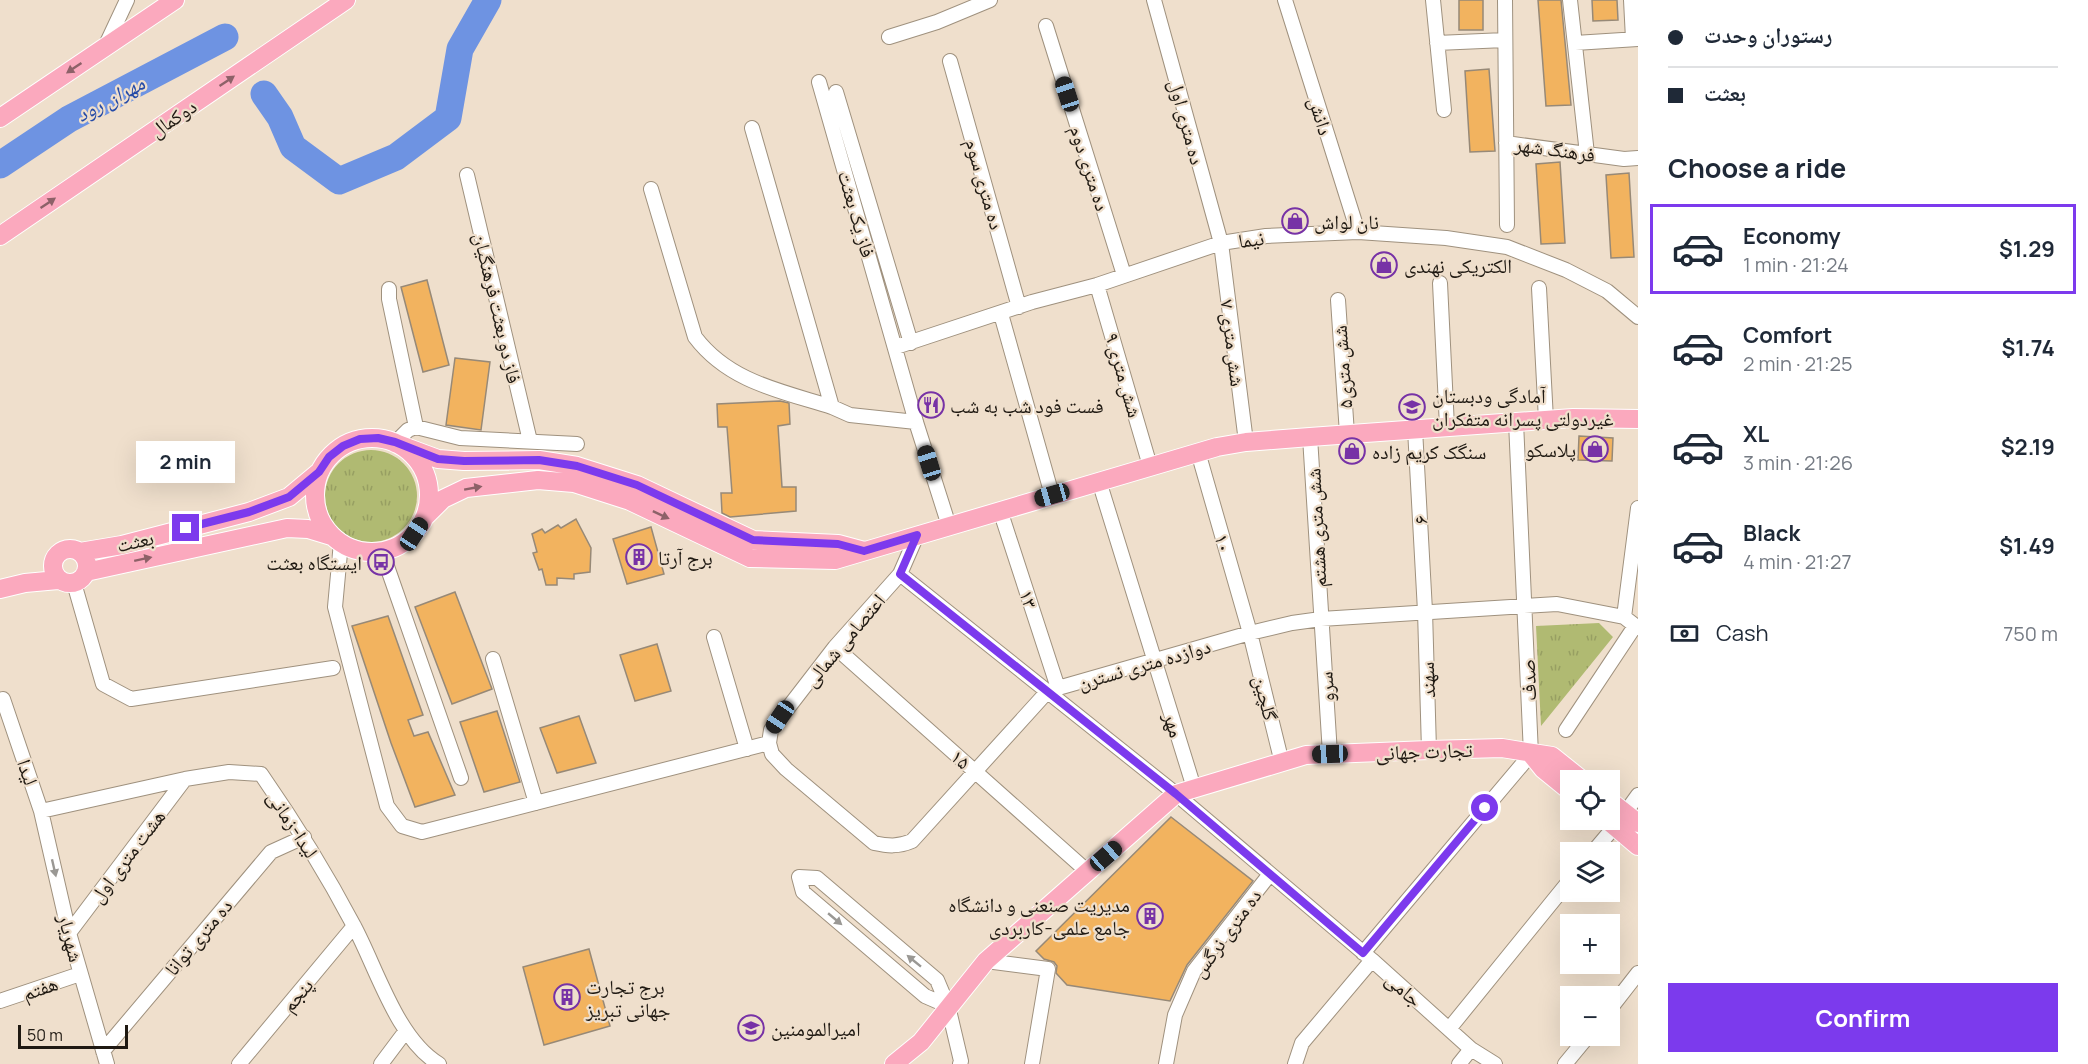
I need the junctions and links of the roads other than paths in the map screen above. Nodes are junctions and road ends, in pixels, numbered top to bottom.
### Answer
1 (126, 0) edge
2 (175, 0) edge
3 (346, 0) edge
4 (990, 0) edge
5 (1154, 0) edge
6 (1285, 0) edge
7 (1433, 0) edge
8 (1505, 0) edge
9 (1570, 0) edge
10 (1630, 0) edge
11 (1046, 26) dead end
12 (889, 37) dead end
13 (1636, 39) edge
14 (1505, 40) junction
15 (1437, 43) junction
16 (1575, 43) junction
17 (105, 47) junction
18 (950, 62) dead end
19 (819, 82) dead end
20 (836, 92) dead end
21 (1444, 110) dead end
22 (0, 118) edge
23 (752, 128) dead end
24 (1506, 143) junction
25 (1587, 154) junction
26 (1638, 158) edge
27 (467, 175) dead end
28 (651, 189) dead end
29 (1508, 225) dead end
30 (1358, 232) junction
31 (0, 236) edge
32 (1221, 243) junction
33 (1124, 275) junction
34 (1440, 283) dead end
35 (1097, 285) junction
36 (1539, 288) dead end
37 (389, 289) dead end
38 (1338, 300) dead end
39 (1019, 307) junction
40 (1000, 314) junction
41 (1638, 317) edge
42 (911, 343) junction
43 (896, 347) junction
44 (832, 407) junction
45 (1638, 419) edge
46 (1546, 420) junction
47 (916, 422) junction
48 (1516, 422) junction
49 (416, 427) junction
50 (1447, 427) junction
51 (1415, 429) junction
52 (1347, 434) junction
53 (1310, 436) junction
54 (530, 441) junction
55 (395, 442) junction
56 (1246, 442) junction
57 (577, 444) dead end
58 (1198, 452) junction
59 (1150, 466) junction
60 (319, 472) junction
61 (1099, 481) junction
62 (1052, 495) junction
63 (1638, 508) edge
64 (1000, 510) junction
65 (424, 518) junction
66 (949, 526) junction
67 (917, 535) junction
68 (336, 539) junction
69 (864, 551) junction
70 (80, 552) junction
71 (382, 552) junction
72 (54, 558) junction
73 (900, 574) junction
74 (73, 578) junction
75 (26, 583) junction
76 (0, 589) edge
77 (1525, 606) junction
78 (1425, 611) junction
79 (1623, 617) junction
80 (1321, 619) junction
81 (1637, 627) edge
82 (1250, 633) junction
83 (714, 638) dead end
84 (835, 647) junction
85 (493, 659) dead end
86 (1154, 661) junction
87 (333, 668) dead end
88 (1053, 690) junction
89 (3, 699) dead end
90 (1566, 730) dead end
91 (769, 743) junction
92 (747, 749) junction
93 (1429, 750) junction
94 (1330, 754) junction
95 (1531, 754) junction
96 (1282, 763) junction
97 (1570, 770) edge
98 (975, 771) junction
99 (185, 778) junction
100 (461, 778) dead end
101 (1560, 783) edge
102 (1185, 791) junction
103 (1638, 795) edge
104 (536, 803) junction
105 (41, 811) junction
106 (1621, 820) edge
107 (304, 837) junction
108 (1602, 842) edge
109 (1638, 846) edge
110 (1088, 872) junction
111 (1270, 874) junction
112 (1560, 892) edge
113 (354, 926) junction
114 (69, 933) junction
115 (1368, 956) junction
116 (986, 961) junction
117 (1638, 973) edge
118 (80, 974) junction
119 (1620, 996) edge
120 (0, 1001) edge
121 (948, 1006) junction
122 (1449, 1029) junction
123 (405, 1032) junction
124 (921, 1042) junction
125 (1580, 1046) edge
126 (1470, 1050) junction
127 (105, 1057) edge
128 (239, 1064) edge
129 (381, 1064) edge
130 (439, 1064) edge
131 (894, 1064) edge
132 (911, 1064) edge
133 (960, 1064) edge
134 (1032, 1064) edge
135 (1166, 1064) edge
136 (1295, 1064) edge
137 (1459, 1064) edge
138 (1496, 1064) edge
139 (1565, 1064) edge

1 - 17 street
2 - 17 main road
31 -> 3 main road, دوکمال
4 - 12 street
5 - 32 street, ده متری اول
6 - 30 street, دانش
7 - 15 street
8 - 14 street, فرهنگ شهر
9 - 16 street
10 - 13 street
11 - 33 street, ده متری دوم
13 - 16 street
14 - 15 street
14 - 24 street, فرهنگ شهر
15 - 21 street
16 - 25 street
17 -> 22 main road
18 - 39 street, ده متری سوم
19 - 43 street, فاز یک بعثت
20 - 42 street
23 - 44 street
24 - 25 street, فرهنگ شهر
24 - 29 street
25 - 26 street, فرهنگ شهر
27 - 54 street, فاز دو بعثت فرهنگیان
28 - 44 street
30 - 32 street, نیما
30 - 41 street, نیما
32 - 33 street, نیما
32 - 56 street, ۷ شش متری
33 - 35 street, نیما
34 - 50 street
35 - 39 street, نیما
35 - 59 street, ۹ شش متری
36 - 46 street
37 - 49 street
38 - 52 street, ۵شش متری
39 - 40 street, نیما
40 - 42 street, نیما
40 - 62 street
42 - 43 street, نیما
43 - 47 street, فاز یک بعثت
44 - 47 street
45 - 46 main road
46 - 48 main road
47 - 66 street, فاز یک بعثت
48 - 50 main road
48 - 77 street, صدف
49 - 54 street
49 - 55 street
50 - 51 main road
51 - 52 main road
51 - 78 street, ۶
52 - 53 main road
53 - 56 main road
53 - 80 street, شش متری هشتم
54 - 57 street
55 - 60 main road
55 - 65 main road
55 - 69 main road
56 - 58 main road
58 - 59 main road
58 - 82 street, ۱۰
59 - 61 main road
60 - 68 main road
60 - 70 main road, بعثت
61 - 62 main road
61 - 86 street, مهر
62 - 64 main road
63 - 79 street
64 - 66 main road
64 - 88 street, ۱۳
65 -> 69 main road
65 - 71 main road
66 - 67 main road
67 - 69 main road
67 - 73 street, اعتصامی شمالی
68 - 71 main road
74 -> 68 main road, بعثت
68 - 104 street
70 - 72 main road
70 - 74 main road
71 - 100 street
72 - 74 main road
72 - 75 main road, بعثت
73 - 84 street, اعتصامی شمالی
73 - 88 street, جامی
74 - 75 main road, بعثت
74 - 87 street
75 - 76 main road, بعثت
77 - 78 street, دوازده متری نسترن
77 - 79 street, دوازده متری نسترن
77 - 95 street, صدف
78 - 80 street, دوازده متری نسترن
78 - 93 street, سهند
79 - 81 street
80 - 82 street, دوازده متری نسترن
80 - 94 street, سرو
81 - 90 street
82 - 86 street, دوازده متری نسترن
82 - 96 street, گلچین
83 - 92 street
84 - 91 street, اعتصامی شمالی
84 - 98 street, ۱۵
85 - 104 street
86 - 88 street, دوازده متری نسترن
86 - 102 street, مهر
88 - 98 street
88 - 102 street, جامی
89 - 105 street, لیدا
91 - 92 street
91 - 98 street
92 - 104 street
93 - 94 main road, تجارت جهانی
93 - 95 main road, تجارت جهانی
94 - 96 main road, تجارت جهانی
95 - 97 main road, تجارت جهانی
95 - 101 main road
95 - 115 street
96 - 102 main road, تجارت جهانی
98 - 110 street, ۱۵
99 - 105 street, لیدا-زمانی
99 - 107 street, لیدا-زمانی
99 - 114 street, هشت متری اول
102 - 110 main road, تجارت جهانی
102 - 111 street, جامی
103 - 106 street
105 -> 114 street, شهریار
106 - 108 street
106 - 109 main road
107 - 113 street, لیدا-زمانی
107 - 127 street, ده متری توانا
110 - 116 main road, تجارت جهانی
111 - 115 street, جامی
111 - 135 street, ده متری نرگس
112 - 122 street
113 - 123 street, لیدا-زمانی
113 - 128 street, پنجم
114 - 118 street, شهریار
115 - 122 street, جامی
115 - 136 street
116 - 121 main road, تجارت جهانی
116 - 134 street
117 - 119 street
118 - 120 street, هفتم
118 - 127 street, شهریار
121 -> 121 street
121 - 124 main road, تجارت جهانی
121 - 133 street
122 - 126 street, جامی
123 - 129 street
123 - 130 street, لیدا-زمانی
124 - 131 main road, تجارت جهانی
124 - 132 main road, تجارت جهانی
125 - 139 street
126 - 137 street
126 - 138 street, جامی

